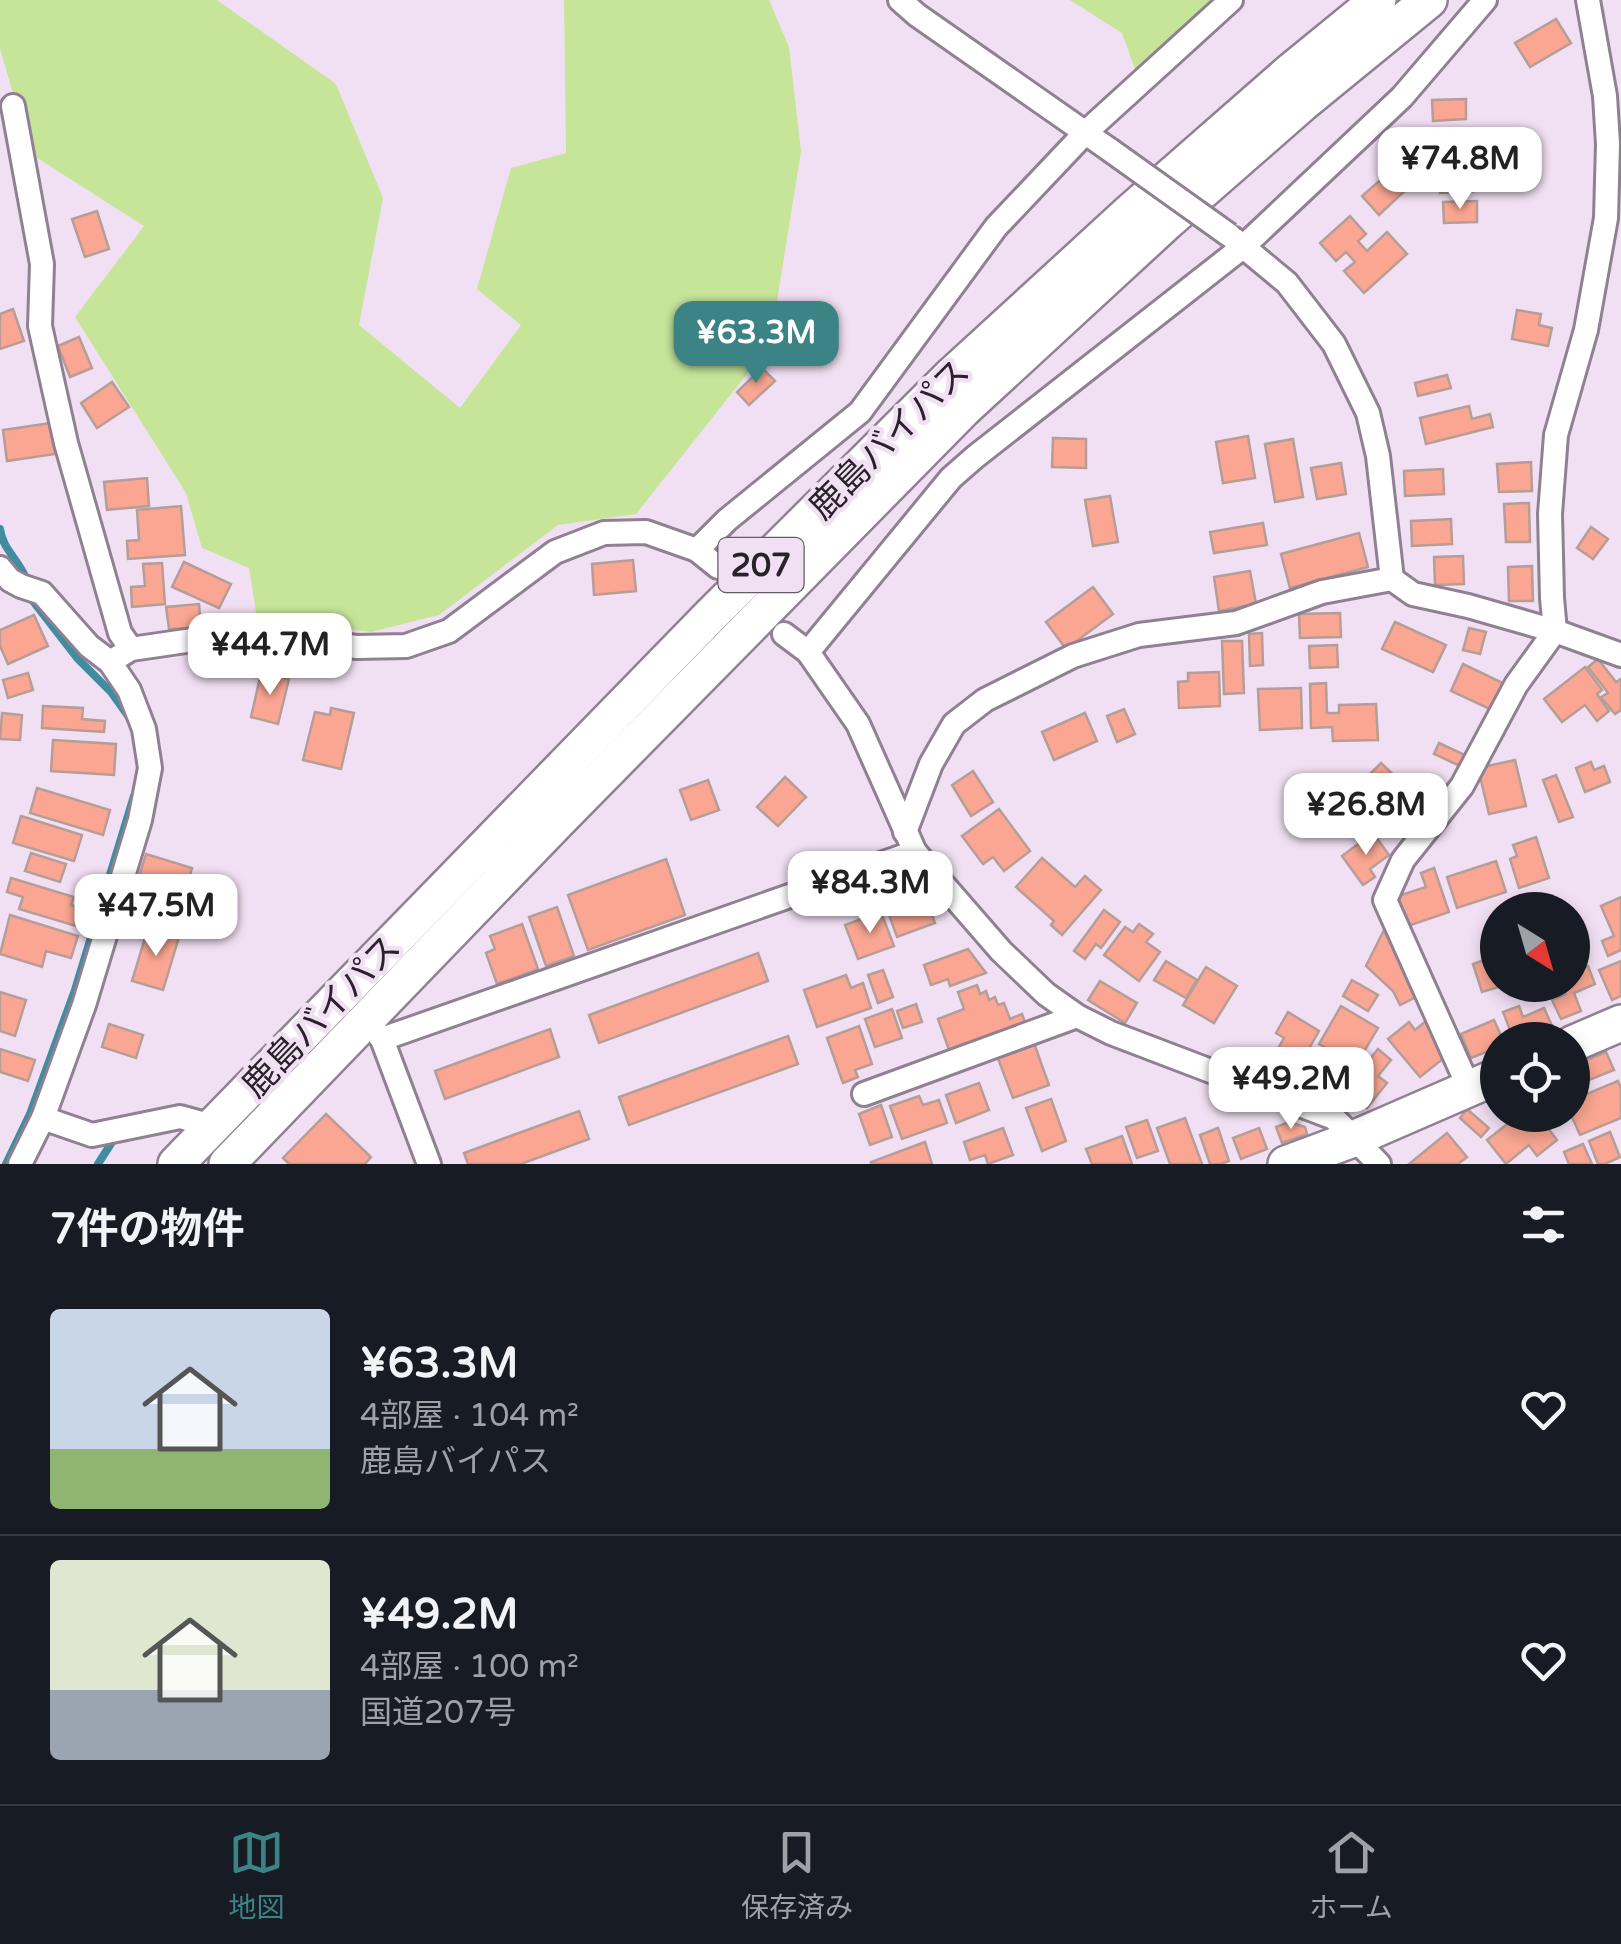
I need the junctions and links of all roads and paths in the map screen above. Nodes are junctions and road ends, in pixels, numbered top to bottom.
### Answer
1 (900, 0) edge
2 (1231, 0) edge
3 (1378, 0) edge
4 (1428, 0) edge
5 (1486, 0) edge
6 (1588, 0) edge
7 (13, 106) dead end
8 (1086, 132) junction
9 (1236, 240) junction
10 (696, 550) junction
11 (718, 566) dead end
12 (0, 568) edge
13 (1392, 579) junction
14 (1556, 630) junction
15 (784, 634) dead end
16 (131, 649) junction
17 (808, 652) junction
18 (1621, 656) edge
19 (110, 662) junction
20 (910, 842) junction
21 (344, 992) junction
22 (1077, 1016) junction
23 (1621, 1023) edge
24 (374, 1030) junction
25 (1590, 1036) edge
26 (1480, 1076) edge
27 (1480, 1083) edge
28 (864, 1094) dead end
29 (43, 1118) junction
30 (213, 1126) junction
31 (1353, 1139) junction
32 (20, 1164) edge
33 (176, 1164) edge
34 (227, 1164) edge
35 (429, 1164) edge
36 (1286, 1164) edge
37 (1380, 1164) edge

1 - 8 street
2 - 8 street
3 - 21 highway, 鹿島バイパス / 207
4 - 24 highway, 鹿島バイパス / 207
5 - 9 street
6 - 14 street
7 - 16 street
8 - 9 street, bridge
8 - 10 street
9 - 13 street
9 - 17 street
10 - 11 street
10 - 16 street
12 - 19 street
13 - 14 street
13 - 20 street
14 - 18 street
14 - 26 street
15 - 17 street
16 - 19 street
17 - 20 street
19 - 29 street
20 - 22 street
20 - 24 street
21 - 24 street
21 - 30 highway, 鹿島バイパス / 207
22 - 28 street
22 - 31 street
23 - 25 highway
24 - 34 highway, 鹿島バイパス / 207
24 - 35 street
27 - 31 highway
29 - 30 street
29 - 32 street
30 - 33 highway, 鹿島バイパス / 207
31 - 36 highway
31 - 37 street

